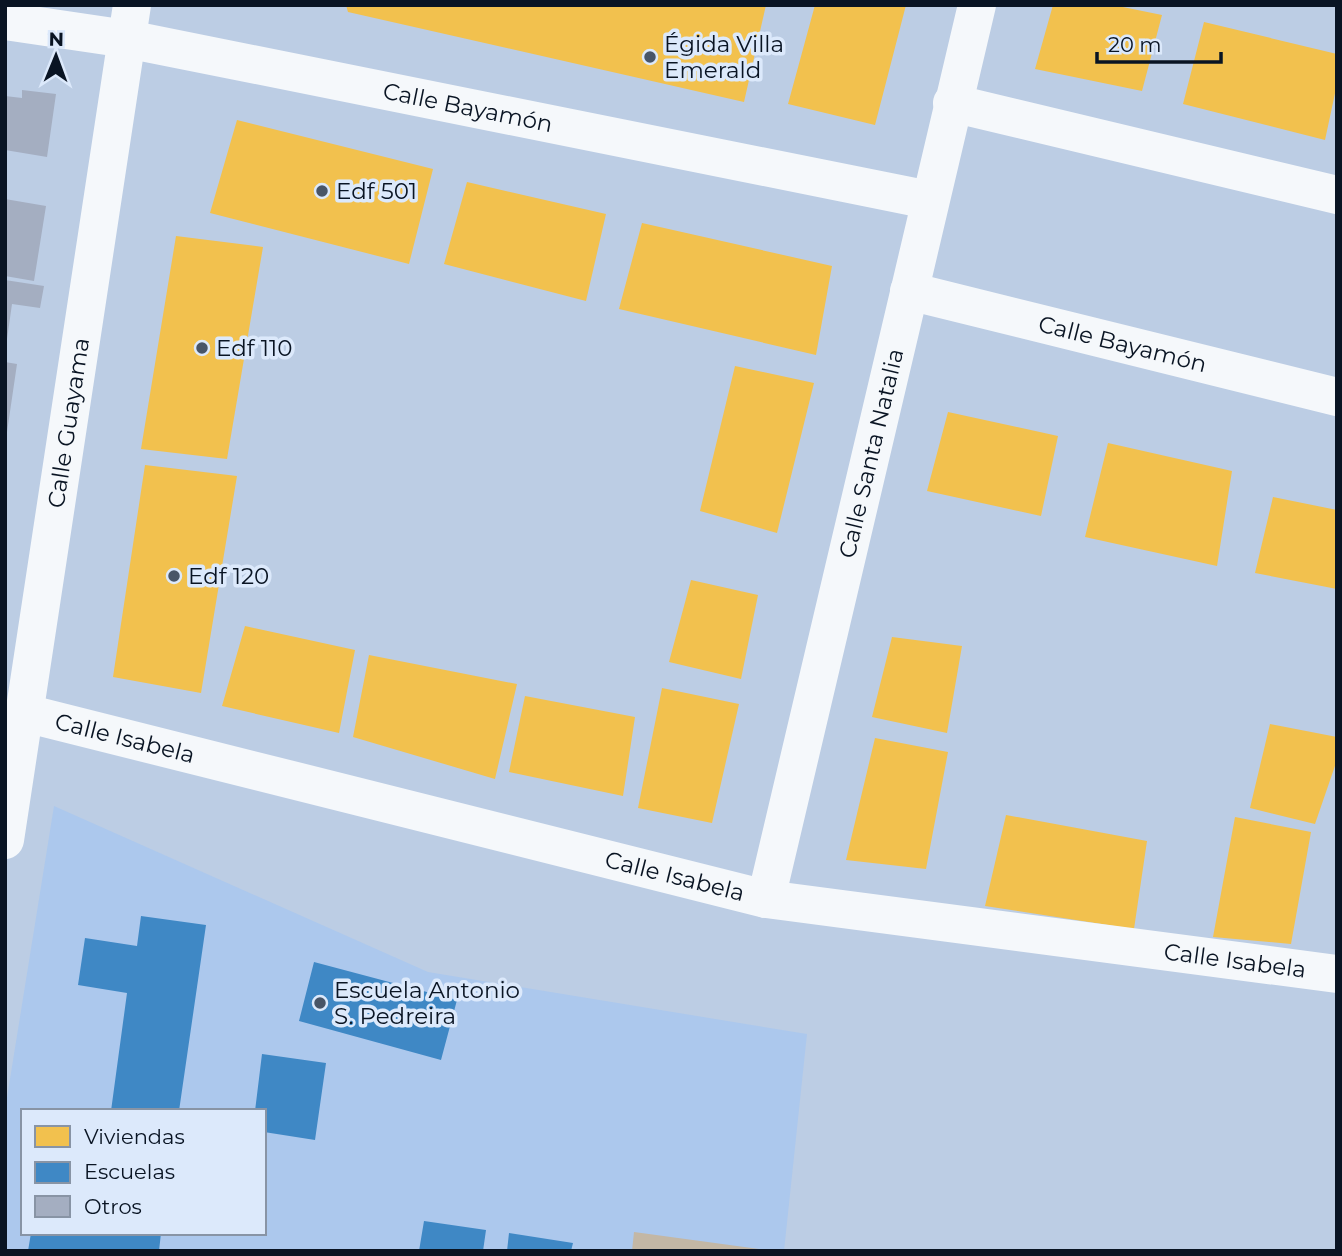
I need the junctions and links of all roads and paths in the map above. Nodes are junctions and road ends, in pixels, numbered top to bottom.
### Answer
1 (977, 5) edge
2 (5, 21) edge
3 (130, 22) edge
4 (952, 103) junction
5 (1337, 195) edge
6 (929, 200) junction
7 (909, 291) junction
8 (1337, 397) edge
9 (25, 713) junction
10 (5, 841) edge
11 (766, 899) junction
12 (1337, 974) edge

1 - 4 street, Calle Santa Natalia
2 - 3 street, Calle Bayamón
3 - 6 street, Calle Bayamón
3 - 9 street, Calle Guayama
4 - 5 street
4 - 6 street, Calle Santa Natalia
6 - 7 street, Calle Santa Natalia
7 - 8 street, Calle Bayamón
7 - 11 street, Calle Santa Natalia
9 - 10 street, Calle Guayama
9 - 11 street, Calle Isabela
11 - 12 street, Calle Isabela

